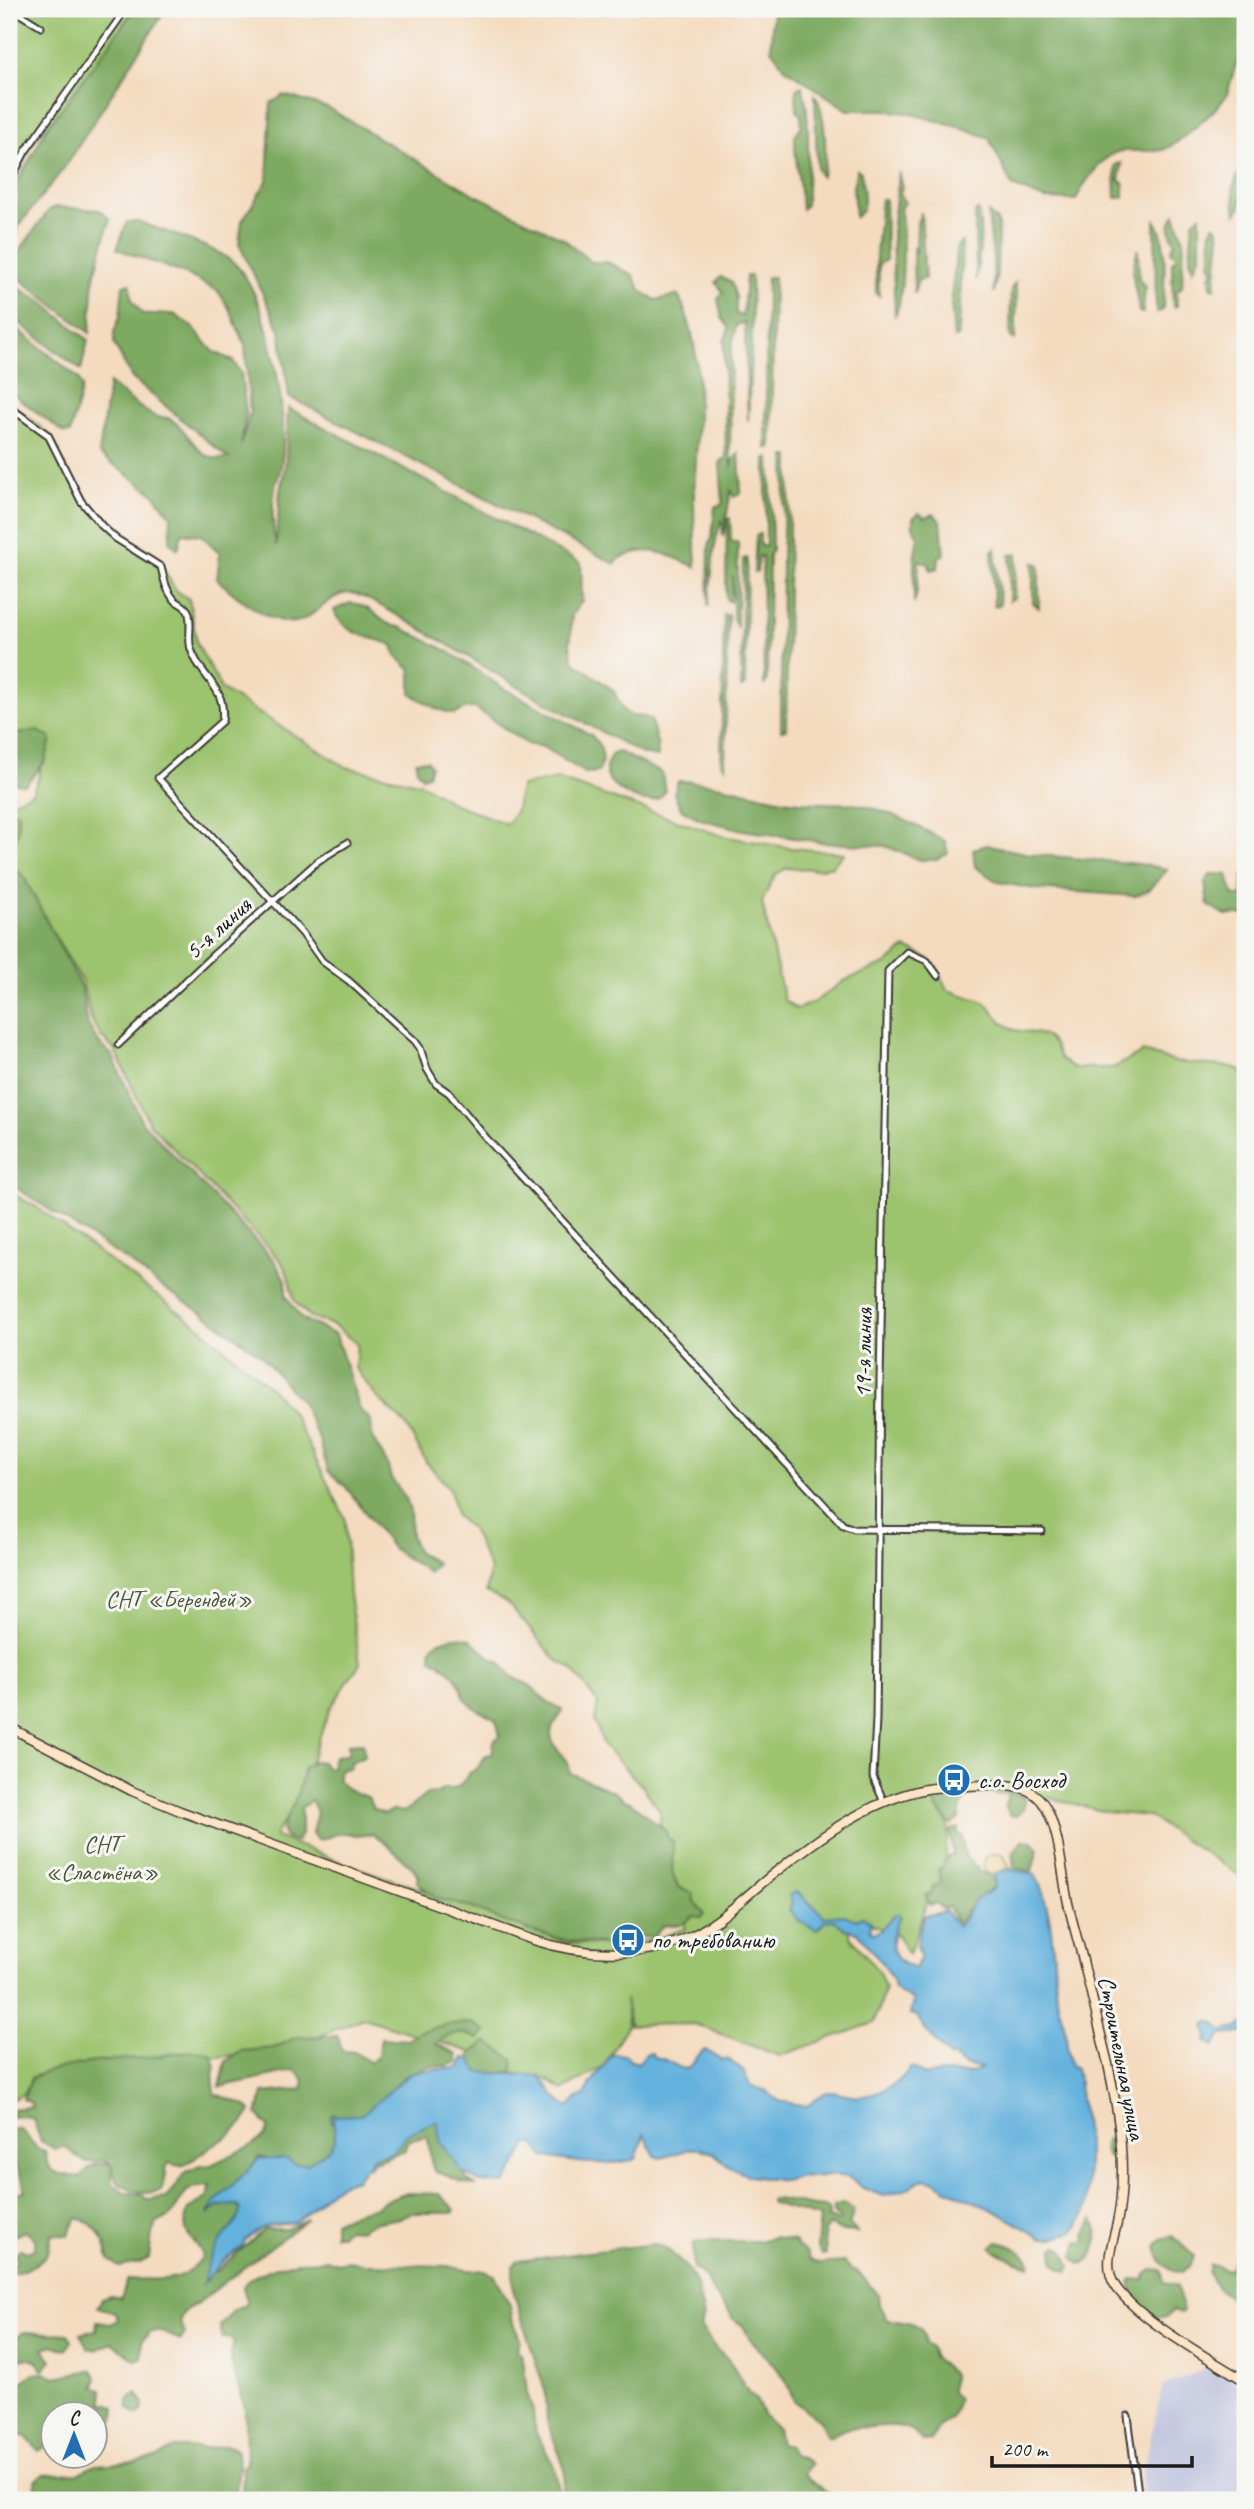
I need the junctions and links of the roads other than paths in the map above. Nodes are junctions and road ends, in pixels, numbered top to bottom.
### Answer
1 (12, 9) edge
2 (126, 9) edge
3 (41, 27) dead end
4 (9, 183) edge
5 (9, 407) edge
6 (348, 843) dead end
7 (272, 903) junction
8 (938, 976) dead end
9 (118, 1045) dead end
10 (879, 1528) junction
11 (1042, 1531) dead end
12 (9, 1727) edge
13 (884, 1802) junction
14 (1245, 2381) edge
15 (1128, 2416) dead end
16 (1139, 2500) edge

1 - 3 street
2 - 4 street
5 - 7 street
6 - 7 street, 5-я линия
7 - 9 street, 5-я линия
7 - 10 street
8 - 10 street, 19-я линия
10 - 11 street
10 - 13 street, 19-я линия
12 - 13 street
13 - 14 street, Строительная улица
15 - 16 street

